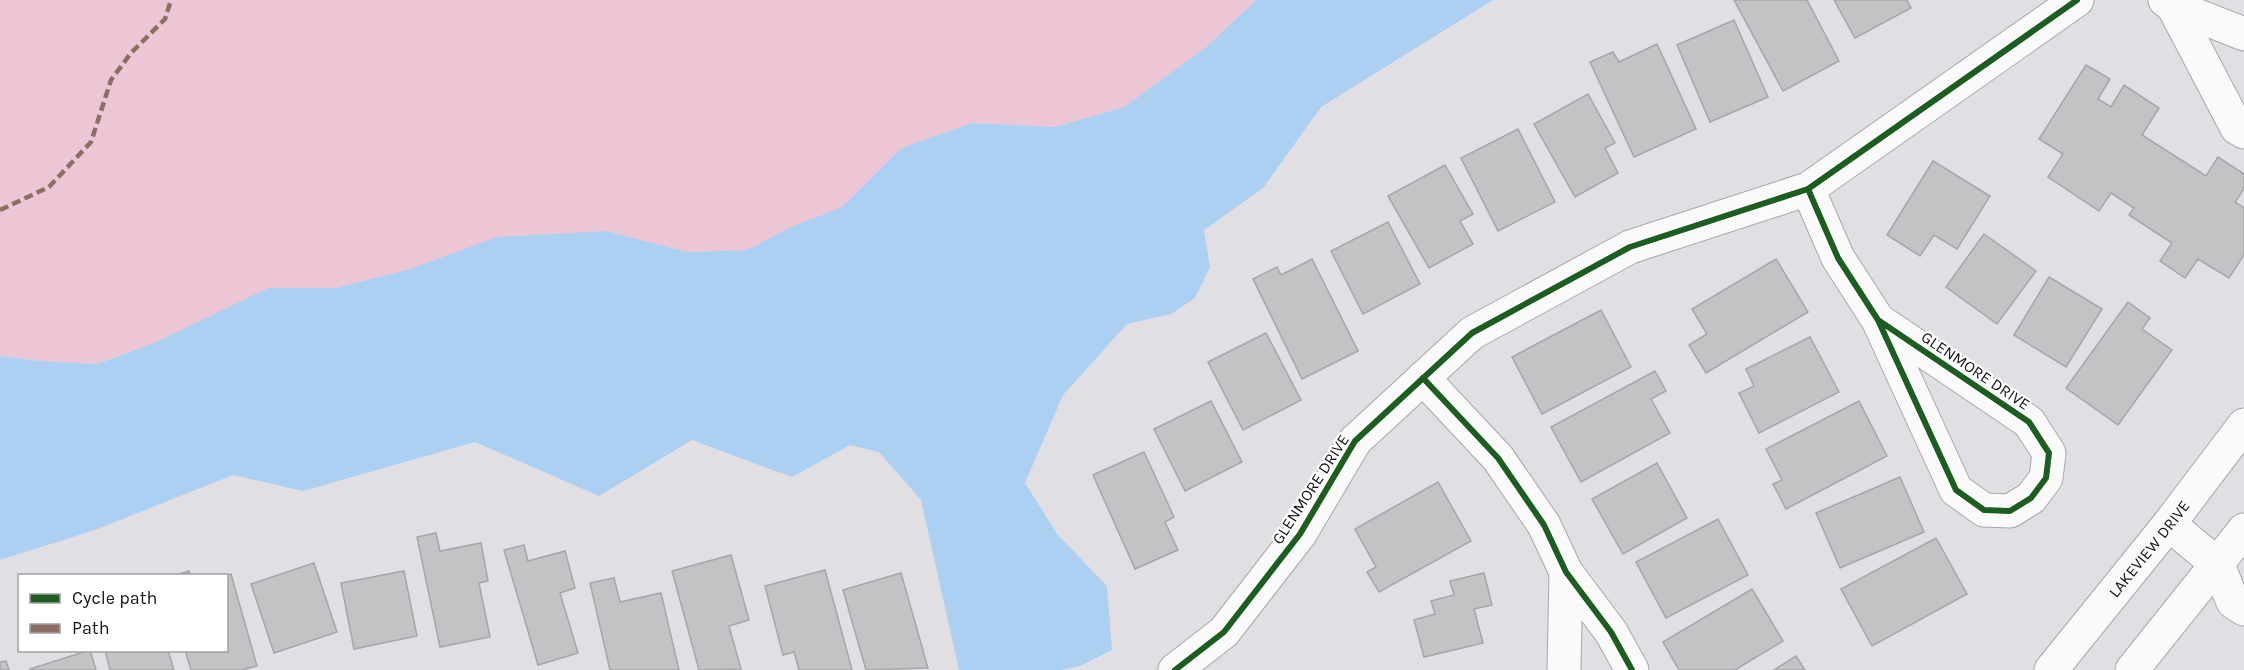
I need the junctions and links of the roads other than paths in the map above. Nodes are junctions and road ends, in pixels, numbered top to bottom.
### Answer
1 (2077, 0) edge
2 (2169, 3) edge
3 (2244, 34) edge
4 (2244, 132) edge
5 (1808, 189) junction
6 (1878, 320) junction
7 (1423, 378) junction
8 (2244, 425) edge
9 (2169, 524) junction
10 (2244, 530) edge
11 (2231, 567) edge
12 (1566, 572) junction
13 (2244, 609) edge
14 (1176, 670) edge
15 (1564, 670) edge
16 (1632, 670) edge
17 (2051, 670) edge
18 (2132, 670) edge

1 - 5 street, GLENMORE DRIVE
2 - 3 street
2 - 4 street
5 - 6 street, GLENMORE DRIVE
5 - 7 street, GLENMORE DRIVE
6 - 6 street, GLENMORE DRIVE
7 - 12 street
7 - 14 street, GLENMORE DRIVE
8 - 9 street, LAKEVIEW DRIVE
9 - 11 street
9 - 17 street, LAKEVIEW DRIVE
10 - 11 street
11 - 13 street
11 - 18 street
12 - 15 street
12 - 16 street

